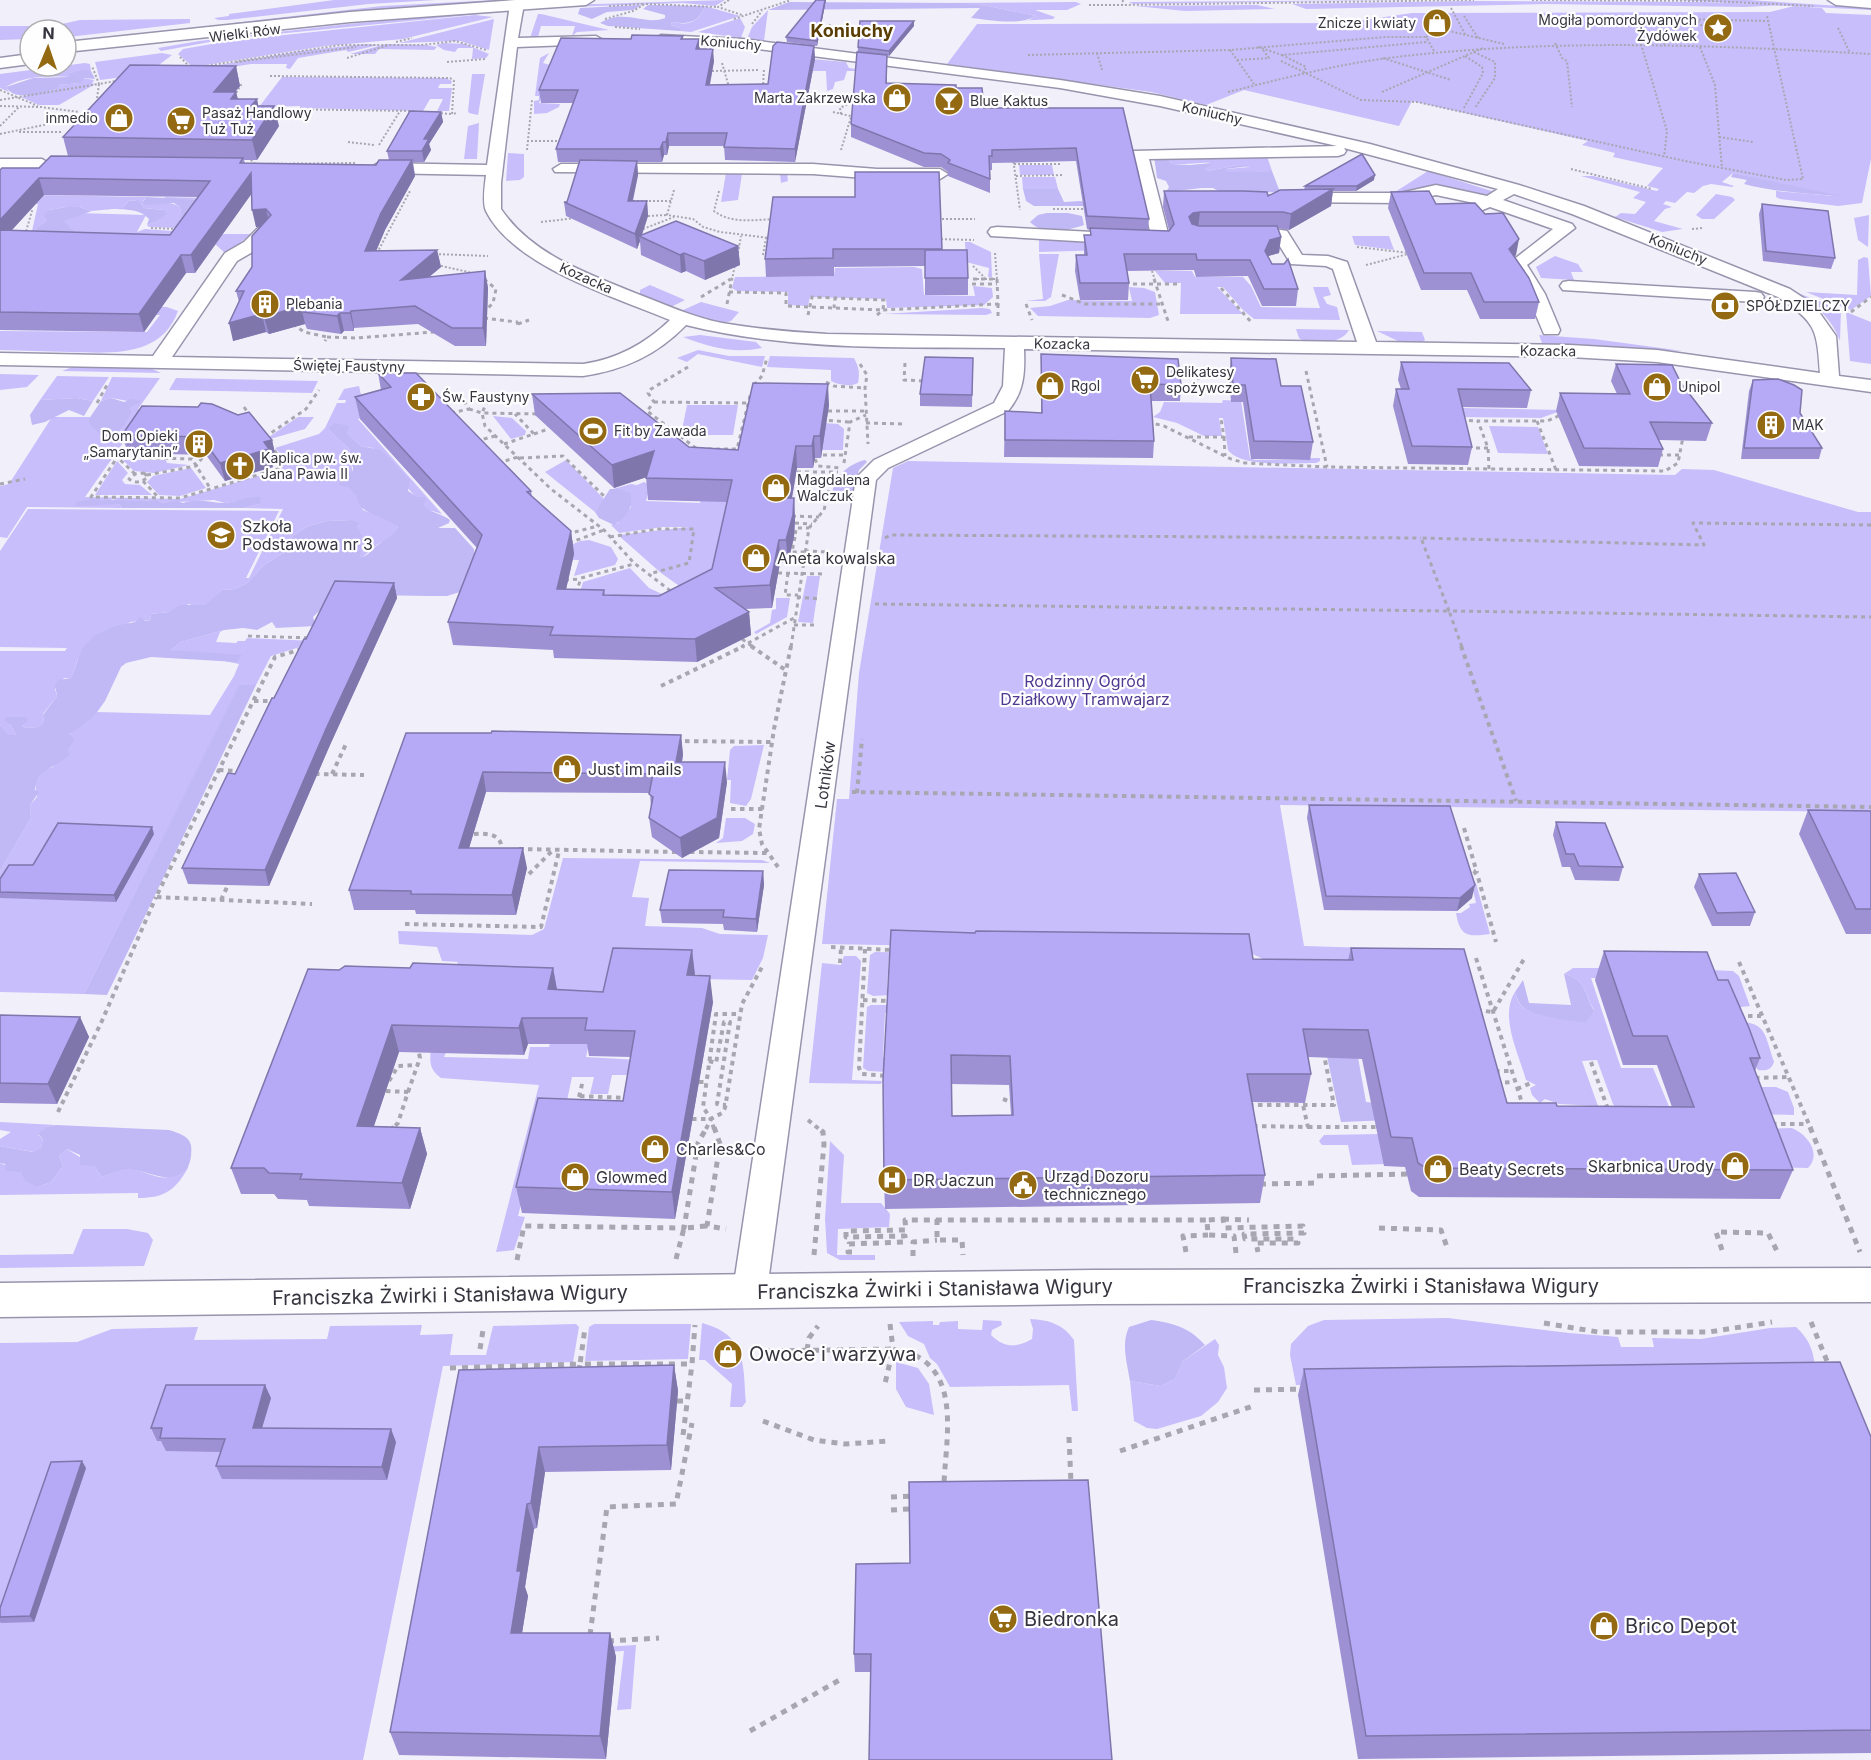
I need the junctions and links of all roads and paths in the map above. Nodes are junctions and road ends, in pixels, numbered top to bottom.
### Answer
1 (586, 0) edge
2 (729, 0) edge
3 (791, 0) edge
4 (1123, 0) edge
5 (1474, 0) edge
6 (1532, 0) edge
7 (1836, 0) edge
8 (1871, 3) edge
9 (517, 4) junction
10 (1089, 5) dead end
11 (1122, 5) junction
12 (718, 7) junction
13 (1817, 7) dead end
14 (1451, 8) dead end
15 (763, 9) junction
16 (424, 11) junction
17 (1693, 15) dead end
18 (743, 16) junction
19 (1464, 16) dead end
20 (1767, 16) dead end
21 (733, 19) dead end
22 (1697, 19) junction
23 (601, 20) dead end
24 (1768, 21) junction
25 (1702, 26) dead end
26 (1658, 28) dead end
27 (1838, 28) dead end
28 (609, 33) joint
29 (643, 34) joint
30 (1466, 36) junction
31 (1426, 37) junction
32 (1478, 39) junction
33 (400, 41) dead end
34 (1427, 42) junction
35 (384, 43) junction
36 (510, 43) junction
37 (1555, 43) junction
38 (1641, 44) junction
39 (1510, 45) junction
40 (1646, 45) junction
41 (1665, 45) junction
42 (78, 46) edge
43 (1486, 46) junction
44 (1700, 46) junction
45 (1256, 47) junction
46 (1776, 48) junction
47 (1263, 49) junction
48 (1230, 50) junction
49 (18, 51) edge
50 (1434, 51) junction
51 (0, 52) edge
52 (492, 52) dead end
53 (1474, 52) junction
54 (78, 53) edge
55 (1281, 53) junction
56 (1850, 53) junction
57 (1871, 54) edge
58 (175, 55) dead end
59 (1021, 56) dead end
60 (1465, 56) junction
61 (1382, 58) junction
62 (491, 59) dead end
63 (91, 60) dead end
64 (1237, 60) junction
65 (18, 61) edge
66 (721, 61) dead end
67 (1281, 61) dead end
68 (447, 62) dead end
69 (766, 62) dead end
70 (0, 63) edge
71 (192, 68) junction
72 (181, 70) edge
73 (764, 70) junction
74 (773, 70) edge
75 (712, 71) edge
76 (722, 71) junction
77 (1427, 72) junction
78 (1304, 73) junction
79 (270, 76) dead end
80 (127, 79) edge
81 (1451, 80) dead end
82 (99, 84) junction
83 (1254, 84) junction
84 (230, 85) edge
85 (0, 90) edge
86 (723, 90) edge
87 (856, 90) edge
88 (764, 92) edge
89 (1382, 92) dead end
90 (1229, 96) dead end
91 (19, 97) junction
92 (97, 98) edge
93 (1430, 99) dead end
94 (0, 100) edge
95 (231, 100) edge
96 (1424, 104) junction
97 (0, 106) edge
98 (19, 107) junction
99 (41, 107) junction
100 (1572, 107) dead end
101 (1464, 108) dead end
102 (1475, 108) dead end
103 (270, 109) edge
104 (400, 111) junction
105 (407, 111) junction
106 (80, 112) dead end
107 (418, 112) edge
108 (429, 112) edge
109 (833, 112) dead end
110 (458, 113) dead end
111 (452, 114) junction
112 (841, 114) junction
113 (409, 117) edge
114 (851, 117) junction
115 (863, 117) edge
116 (73, 119) dead end
117 (0, 126) edge
118 (8, 132) junction
119 (62, 132) dead end
120 (0, 133) edge
121 (1719, 137) junction
122 (527, 141) dead end
123 (561, 141) edge
124 (1753, 142) dead end
125 (382, 145) dead end
126 (1011, 151) edge
127 (1376, 151) junction
128 (248, 156) edge
129 (1664, 157) junction
130 (1005, 161) edge
131 (1013, 162) junction
132 (0, 164) edge
133 (1061, 164) edge
134 (51, 165) edge
135 (357, 166) joint
136 (1571, 169) dead end
137 (1722, 169) junction
138 (494, 170) junction
139 (561, 170) edge
140 (679, 170) junction
141 (724, 170) junction
142 (835, 170) junction
143 (940, 174) edge
144 (1016, 176) junction
145 (1064, 176) dead end
146 (412, 187) edge
147 (1513, 188) junction
148 (1652, 189) dead end
149 (1283, 198) edge
150 (1149, 199) junction
151 (1171, 199) edge
152 (629, 201) edge
153 (671, 201) junction
154 (1489, 201) junction
155 (20, 207) edge
156 (1044, 209) dead end
157 (1092, 209) edge
158 (1462, 212) edge
159 (394, 214) edge
160 (399, 214) junction
161 (1588, 214) junction
162 (667, 215) junction
163 (648, 216) edge
164 (675, 216) junction
165 (583, 217) edge
166 (783, 219) edge
167 (938, 219) edge
168 (541, 222) dead end
169 (1024, 227) junction
170 (151, 228) dead end
171 (643, 228) edge
172 (1566, 228) junction
173 (186, 229) edge
174 (710, 229) junction
175 (17, 231) edge
176 (26, 231) junction
177 (264, 232) edge
178 (997, 232) dead end
179 (700, 233) edge
180 (382, 234) edge
181 (387, 234) junction
182 (741, 236) junction
183 (766, 238) junction
184 (775, 238) edge
185 (930, 239) edge
186 (1225, 240) edge
187 (24, 241) edge
188 (1161, 241) junction
189 (983, 242) dead end
190 (1179, 243) edge
191 (740, 244) junction
192 (1352, 247) dead end
193 (729, 249) edge
194 (993, 250) dead end
195 (386, 253) edge
196 (1411, 253) edge
197 (430, 254) edge
198 (763, 255) edge
199 (488, 256) dead end
200 (436, 265) edge
201 (973, 266) dead end
202 (1152, 271) edge
203 (732, 278) junction
204 (973, 279) dead end
205 (986, 279) junction
206 (997, 279) junction
207 (972, 284) dead end
208 (997, 284) junction
209 (1124, 284) edge
210 (1157, 284) junction
211 (1181, 284) dead end
212 (1569, 286) dead end
213 (1221, 288) dead end
214 (729, 292) junction
215 (1062, 295) dead end
216 (700, 297) dead end
217 (1755, 297) dead end
218 (1871, 297) edge
219 (835, 298) junction
220 (727, 304) dead end
221 (999, 304) junction
222 (1026, 304) dead end
223 (1163, 304) junction
224 (810, 307) junction
225 (834, 308) junction
226 (883, 310) junction
227 (1851, 312) dead end
228 (808, 316) dead end
229 (682, 318) junction
230 (874, 318) dead end
231 (529, 320) dead end
232 (290, 322) edge
233 (1168, 323) dead end
234 (1252, 324) dead end
235 (1015, 328) junction
236 (1551, 330) dead end
237 (436, 332) edge
238 (327, 337) junction
239 (323, 343) dead end
240 (1369, 349) junction
241 (768, 354) dead end
242 (855, 356) dead end
243 (906, 357) dead end
244 (0, 359) edge
245 (159, 362) junction
246 (688, 367) dead end
247 (500, 370) junction
248 (1306, 372) dead end
249 (1203, 375) dead end
250 (1208, 379) dead end
251 (1830, 380) junction
252 (927, 381) edge
253 (826, 382) edge
254 (108, 384) dead end
255 (461, 386) dead end
256 (1871, 386) edge
257 (320, 388) dead end
258 (865, 388) junction
259 (654, 402) junction
260 (97, 403) dead end
261 (747, 403) junction
262 (244, 407) dead end
263 (469, 409) junction
264 (1572, 410) edge
265 (828, 411) edge
266 (483, 413) junction
267 (866, 413) junction
268 (450, 414) edge
269 (515, 414) junction
270 (550, 414) edge
271 (1308, 416) edge
272 (1316, 416) junction
273 (656, 419) junction
274 (1221, 419) dead end
275 (821, 420) edge
276 (1454, 420) edge
277 (1478, 421) junction
278 (1537, 421) junction
279 (254, 422) edge
280 (647, 422) edge
281 (850, 422) junction
282 (1144, 422) edge
283 (1685, 428) edge
284 (259, 429) edge
285 (548, 429) edge
286 (534, 434) junction
287 (1312, 435) junction
288 (495, 436) junction
289 (1224, 436) junction
290 (1319, 436) junction
291 (265, 437) junction
292 (1188, 437) junction
293 (129, 439) edge
294 (467, 444) edge
295 (504, 444) junction
296 (868, 446) dead end
297 (1463, 447) edge
298 (737, 448) junction
299 (1488, 448) junction
300 (714, 449) junction
301 (206, 452) edge
302 (823, 455) edge
303 (844, 455) junction
304 (1652, 455) edge
305 (1680, 455) junction
306 (1225, 456) junction
307 (117, 457) junction
308 (708, 457) edge
309 (736, 457) edge
310 (518, 458) junction
311 (814, 459) edge
312 (849, 463) dead end
313 (196, 466) junction
314 (489, 466) edge
315 (842, 467) junction
316 (1327, 467) junction
317 (1489, 469) junction
318 (1556, 470) junction
319 (796, 472) edge
320 (838, 472) junction
321 (135, 474) junction
322 (147, 475) junction
323 (26, 480) dead end
324 (143, 481) junction
325 (0, 483) edge
326 (210, 488) junction
327 (605, 497) dead end
328 (158, 498) junction
329 (793, 510) edge
330 (819, 517) junction
331 (795, 523) edge
332 (813, 524) junction
333 (1871, 525) edge
334 (599, 526) junction
335 (809, 528) junction
336 (604, 530) junction
337 (786, 532) edge
338 (566, 534) edge
339 (903, 535) dead end
340 (609, 537) junction
341 (795, 537) junction
342 (1421, 538) junction
343 (561, 546) edge
344 (805, 552) junction
345 (789, 559) edge
346 (804, 559) junction
347 (634, 563) junction
348 (778, 573) edge
349 (788, 573) junction
350 (801, 573) junction
351 (648, 574) junction
352 (581, 578) junction
353 (565, 580) edge
354 (674, 594) edge
355 (798, 595) junction
356 (575, 596) edge
357 (875, 604) dead end
358 (1449, 611) junction
359 (795, 617) junction
360 (1871, 617) edge
361 (248, 636) dead end
362 (322, 638) edge
363 (742, 639) edge
364 (749, 643) junction
365 (308, 648) edge
366 (787, 671) junction
367 (661, 686) dead end
368 (254, 701) junction
369 (275, 702) edge
370 (675, 741) edge
371 (772, 742) junction
372 (346, 744) dead end
373 (219, 770) junction
374 (242, 771) edge
375 (310, 774) edge
376 (332, 774) junction
377 (364, 775) dead end
378 (850, 792) dead end
379 (1516, 801) junction
380 (1871, 807) edge
381 (731, 809) dead end
382 (763, 809) junction
383 (1464, 828) dead end
384 (474, 834) edge
385 (513, 849) edge
386 (553, 850) junction
387 (559, 851) junction
388 (499, 853) edge
389 (767, 853) junction
390 (1459, 867) edge
391 (529, 874) dead end
392 (780, 876) dead end
393 (1478, 877) junction
394 (228, 885) edge
395 (156, 897) junction
396 (221, 900) junction
397 (312, 904) dead end
398 (405, 924) dead end
399 (1496, 942) dead end
400 (865, 949) junction
401 (900, 950) edge
402 (1476, 958) dead end
403 (766, 959) dead end
404 (1524, 959) dead end
405 (1739, 962) dead end
406 (840, 963) dead end
407 (863, 1000) junction
408 (894, 1001) edge
409 (1475, 1009) edge
410 (1493, 1012) junction
411 (740, 1014) junction
412 (1730, 1015) edge
413 (1761, 1016) junction
414 (419, 1042) edge
415 (1323, 1050) edge
416 (424, 1051) edge
417 (420, 1058) junction
418 (709, 1061) junction
419 (1591, 1062) dead end
420 (418, 1065) junction
421 (1492, 1071) edge
422 (1511, 1071) junction
423 (890, 1076) edge
424 (1790, 1077) junction
425 (1745, 1078) edge
426 (583, 1080) dead end
427 (389, 1082) dead end
428 (699, 1082) edge
429 (706, 1082) junction
430 (1514, 1082) junction
431 (1485, 1083) edge
432 (1531, 1083) dead end
433 (628, 1088) edge
434 (1517, 1089) junction
435 (386, 1091) dead end
436 (408, 1092) junction
437 (580, 1096) junction
438 (626, 1098) junction
439 (1003, 1099) dead end
440 (1016, 1104) edge
441 (726, 1105) junction
442 (1244, 1105) edge
443 (1303, 1105) junction
444 (576, 1106) edge
445 (624, 1108) edge
446 (1525, 1111) edge
447 (58, 1112) dead end
448 (692, 1119) edge
449 (711, 1119) junction
450 (1612, 1120) edge
451 (1761, 1123) edge
452 (1808, 1124) junction
453 (1246, 1126) edge
454 (1308, 1126) junction
455 (1384, 1126) junction
456 (1390, 1127) edge
457 (390, 1130) edge
458 (1386, 1136) edge
459 (1392, 1165) edge
460 (1407, 1174) edge
461 (1394, 1175) junction
462 (1317, 1176) dead end
463 (1318, 1183) dead end
464 (1256, 1184) edge
465 (937, 1219) dead end
466 (1223, 1219) junction
467 (1249, 1220) dead end
468 (707, 1226) junction
469 (684, 1228) junction
470 (1379, 1228) dead end
471 (1208, 1235) junction
472 (728, 1239) dead end
473 (937, 1240) junction
474 (1724, 1255) dead end
475 (1778, 1255) dead end
476 (1450, 1257) dead end
477 (1188, 1259) dead end
478 (1237, 1259) dead end
479 (1258, 1259) dead end
480 (963, 1262) dead end
481 (913, 1263) dead end
482 (674, 1268) dead end
483 (1866, 1268) edge
484 (515, 1269) dead end
485 (750, 1290) junction
486 (0, 1300) edge
487 (586, 1318) dead end
488 (696, 1318) dead end
489 (484, 1320) dead end
490 (824, 1321) dead end
491 (1811, 1322) dead end
492 (480, 1349) dead end
493 (807, 1350) junction
494 (765, 1351) dead end
495 (580, 1364) junction
496 (692, 1364) junction
497 (450, 1368) dead end
498 (1831, 1372) edge
499 (579, 1378) edge
500 (884, 1388) dead end
501 (1313, 1389) edge
502 (1254, 1390) dead end
503 (677, 1401) dead end
504 (687, 1401) junction
505 (1256, 1405) dead end
506 (763, 1421) dead end
507 (692, 1423) dead end
508 (683, 1435) dead end
509 (1069, 1437) dead end
510 (888, 1441) dead end
511 (1120, 1451) dead end
512 (1071, 1489) edge
513 (909, 1509) edge
514 (891, 1510) dead end
515 (658, 1638) dead end
516 (589, 1642) edge
517 (601, 1642) edge
518 (843, 1677) dead end
519 (750, 1731) dead end

1 - 9 street, Wielki Rów
2 - 12 path
3 - 15 path
4 - 11 path
5 - 11 path
6 - 13 path
7 - 8 street
9 - 16 street, Wielki Rów
9 - 36 street, Kozacka
10 - 11 path
12 - 18 path
12 - 23 path
14 - 30 path
15 - 18 path
15 - 18 path
16 - 42 street, Wielki Rów
16 - 54 street, Wielki Rów
17 - 22 path
18 - 21 path
19 - 32 path
20 - 24 path
22 - 24 path
22 - 25 path
22 - 40 path
24 - 46 path
26 - 41 path
27 - 56 path
28 - 29 path
28 - 36 street
29 - 127 street, Koniuchy
30 - 31 path
30 - 32 path
31 - 34 path
31 - 45 path
32 - 39 path
33 - 35 path
34 - 50 path
34 - 55 path
35 - 52 path
35 - 71 path
36 - 138 street, Kozacka
37 - 38 path
37 - 39 path
37 - 100 path
38 - 40 path
38 - 129 path
39 - 43 path
40 - 41 path
41 - 44 path
43 - 50 path
43 - 53 path
44 - 46 path
44 - 121 path
45 - 47 path
45 - 48 path
46 - 56 path
46 - 137 path
47 - 55 path
47 - 64 path
48 - 59 path
48 - 64 path
49 - 51 street
50 - 61 path
53 - 60 path
53 - 102 path
55 - 78 path
56 - 57 path
58 - 71 path
60 - 77 path
60 - 101 path
61 - 77 path
61 - 78 path
62 - 68 path
63 - 82 path
64 - 83 path
65 - 70 street
66 - 76 path
67 - 78 path
69 - 73 path
71 - 72 path
73 - 74 path
73 - 76 path
73 - 88 path
75 - 76 path
76 - 86 path
77 - 81 path
77 - 89 path
78 - 83 path
78 - 96 path
79 - 111 path
80 - 82 path
82 - 91 path
82 - 92 path
83 - 90 path
84 - 95 path
85 - 91 path
87 - 112 path
91 - 94 path
91 - 99 path
93 - 96 path
96 - 129 path
97 - 98 path
98 - 99 path
98 - 117 path
99 - 106 path
103 - 104 path
104 - 105 path
104 - 125 path
105 - 107 path
105 - 113 path
108 - 111 path
109 - 112 path
110 - 111 path
112 - 114 path
114 - 115 path
114 - 142 path
116 - 118 path
118 - 119 path
118 - 120 path
121 - 124 path
121 - 137 path
122 - 123 path
126 - 131 path
127 - 147 street, Koniuchy
127 - 150 street
128 - 135 path
129 - 137 path
130 - 131 path
131 - 133 path
131 - 144 path
132 - 134 street
135 - 138 street
136 - 148 path
138 - 229 street, Kozacka
139 - 140 street
140 - 141 street
140 - 153 path
141 - 142 street
141 - 166 path
142 - 143 street
144 - 145 path
144 - 169 path
146 - 160 path
147 - 154 street
147 - 161 street, Koniuchy
149 - 154 street
150 - 151 street
150 - 188 street
152 - 153 path
153 - 162 path
154 - 158 street
154 - 172 street
155 - 176 path
156 - 157 path
159 - 160 path
160 - 181 path
161 - 172 street
161 - 251 street, Koniuchy
162 - 163 path
162 - 164 path
164 - 171 path
164 - 174 path
165 - 168 path
167 - 169 path
169 - 178 street
169 - 188 street
170 - 173 path
172 - 236 street
174 - 179 path
174 - 182 path
175 - 176 path
176 - 187 path
177 - 245 street
180 - 181 path
181 - 195 path
182 - 183 path
182 - 191 path
183 - 184 path
183 - 198 path
185 - 189 path
186 - 240 street
188 - 190 street
191 - 193 path
191 - 203 path
192 - 196 path
194 - 206 path
197 - 199 path
200 - 231 path
201 - 205 path
202 - 210 path
203 - 214 path
203 - 216 path
204 - 205 path
205 - 206 path
206 - 208 path
207 - 208 path
208 - 221 path
209 - 210 path
210 - 211 path
210 - 223 path
212 - 217 street
213 - 234 path
214 - 220 path
214 - 224 path
215 - 223 path
218 - 227 path
219 - 224 path
219 - 225 path
219 - 226 path
221 - 226 path
221 - 235 path
222 - 235 path
223 - 233 path
224 - 225 path
224 - 228 path
225 - 226 path
226 - 230 path
229 - 235 street, Kozacka
229 - 247 street, Świętej Faustyny
232 - 238 path
235 - 240 street, Kozacka
235 - 485 street, Lotników
237 - 238 path
238 - 239 path
240 - 251 street, Kozacka
241 - 261 path
242 - 258 path
243 - 252 path
244 - 245 street, Świętej Faustyny
245 - 247 street, Świętej Faustyny
246 - 259 path
247 - 266 path
248 - 272 path
249 - 250 path
251 - 256 street, Kozacka
253 - 258 path
254 - 260 path
255 - 263 path
257 - 291 path
258 - 267 path
259 - 261 path
259 - 273 path
261 - 298 path
262 - 279 path
263 - 266 path
263 - 268 path
264 - 278 path
265 - 267 path
266 - 269 path
266 - 288 path
267 - 281 path
267 - 296 path
269 - 270 path
269 - 286 path
271 - 272 path
272 - 290 path
273 - 280 path
273 - 300 path
274 - 289 path
275 - 281 path
276 - 277 path
277 - 278 path
277 - 299 path
278 - 318 path
281 - 303 path
282 - 292 path
283 - 305 path
284 - 291 path
285 - 286 path
286 - 295 path
287 - 290 path
287 - 290 path
287 - 290 path
288 - 294 path
288 - 295 path
289 - 292 path
289 - 306 path
290 - 316 path
291 - 326 path
292 - 306 path
293 - 307 path
295 - 310 path
297 - 299 path
298 - 300 path
298 - 309 path
299 - 317 path
300 - 308 path
301 - 313 path
302 - 303 path
303 - 315 path
304 - 305 path
305 - 318 path
306 - 316 path
307 - 313 path
307 - 321 path
307 - 328 path
310 - 314 path
310 - 327 path
310 - 334 path
311 - 315 path
312 - 315 path
313 - 322 path
313 - 326 path
315 - 320 path
316 - 317 path
317 - 318 path
319 - 320 path
320 - 330 path
321 - 322 path
321 - 324 path
322 - 324 path
323 - 325 path
324 - 328 path
326 - 328 path
329 - 330 path
330 - 332 path
331 - 332 path
332 - 335 path
333 - 342 path
334 - 336 path
334 - 338 path
335 - 341 path
335 - 344 path
336 - 340 path
336 - 343 path
337 - 341 path
339 - 342 path
340 - 347 path
340 - 351 path
341 - 344 path
342 - 358 path
344 - 346 path
345 - 346 path
346 - 350 path
347 - 351 path
347 - 352 path
348 - 349 path
349 - 350 path
349 - 355 path
350 - 355 path
351 - 354 path
352 - 353 path
352 - 356 path
355 - 359 path
357 - 358 path
358 - 360 path
358 - 379 path
359 - 364 path
359 - 366 path
361 - 362 path
363 - 364 path
364 - 366 path
364 - 367 path
365 - 368 path
366 - 371 path
368 - 369 path
368 - 373 path
370 - 371 path
371 - 382 path
372 - 376 path
373 - 374 path
373 - 395 path
375 - 376 path
376 - 377 path
378 - 379 path
379 - 380 path
381 - 382 path
382 - 389 path
383 - 393 path
384 - 388 path
385 - 386 path
386 - 387 path
386 - 391 path
387 - 389 path
387 - 398 path
389 - 392 path
390 - 393 path
393 - 399 path
394 - 396 path
395 - 396 path
395 - 447 path
396 - 397 path
400 - 401 path
400 - 406 path
400 - 407 path
402 - 410 path
403 - 411 path
404 - 410 path
405 - 413 path
407 - 408 path
407 - 423 path
409 - 410 path
410 - 422 path
411 - 418 path
411 - 441 path
412 - 413 path
413 - 424 path
414 - 417 path
415 - 443 path
416 - 417 path
417 - 420 path
418 - 429 path
418 - 441 path
419 - 450 path
420 - 427 path
420 - 436 path
421 - 422 path
422 - 430 path
424 - 425 path
424 - 452 path
426 - 437 path
428 - 429 path
429 - 449 path
430 - 431 path
430 - 434 path
432 - 434 path
433 - 438 path
434 - 446 path
435 - 436 path
436 - 457 path
437 - 438 path
437 - 444 path
438 - 445 path
439 - 440 path
441 - 449 path
442 - 443 path
443 - 454 path
448 - 449 path
449 - 468 path
449 - 469 path
451 - 452 path
452 - 483 path
453 - 454 path
454 - 455 path
455 - 456 path
455 - 458 path
459 - 461 path
460 - 461 path
461 - 462 path
463 - 464 path
465 - 473 path
466 - 467 path
466 - 471 path
466 - 479 path
468 - 469 path
468 - 472 path
469 - 482 path
469 - 484 path
470 - 476 path
471 - 477 path
471 - 478 path
473 - 480 path
473 - 481 path
474 - 475 path
483 - 485 street, Franciszka Żwirki i Stanisława Wigury
485 - 486 street, Franciszka Żwirki i Stanisława Wigury
487 - 495 path
488 - 496 path
489 - 492 path
490 - 493 path
491 - 498 path
493 - 494 path
493 - 500 path
495 - 496 path
495 - 497 path
495 - 499 path
496 - 504 path
501 - 502 path
503 - 504 path
504 - 508 path
505 - 511 path
506 - 510 path
507 - 516 path
509 - 512 path
513 - 514 path
515 - 517 path
518 - 519 path

